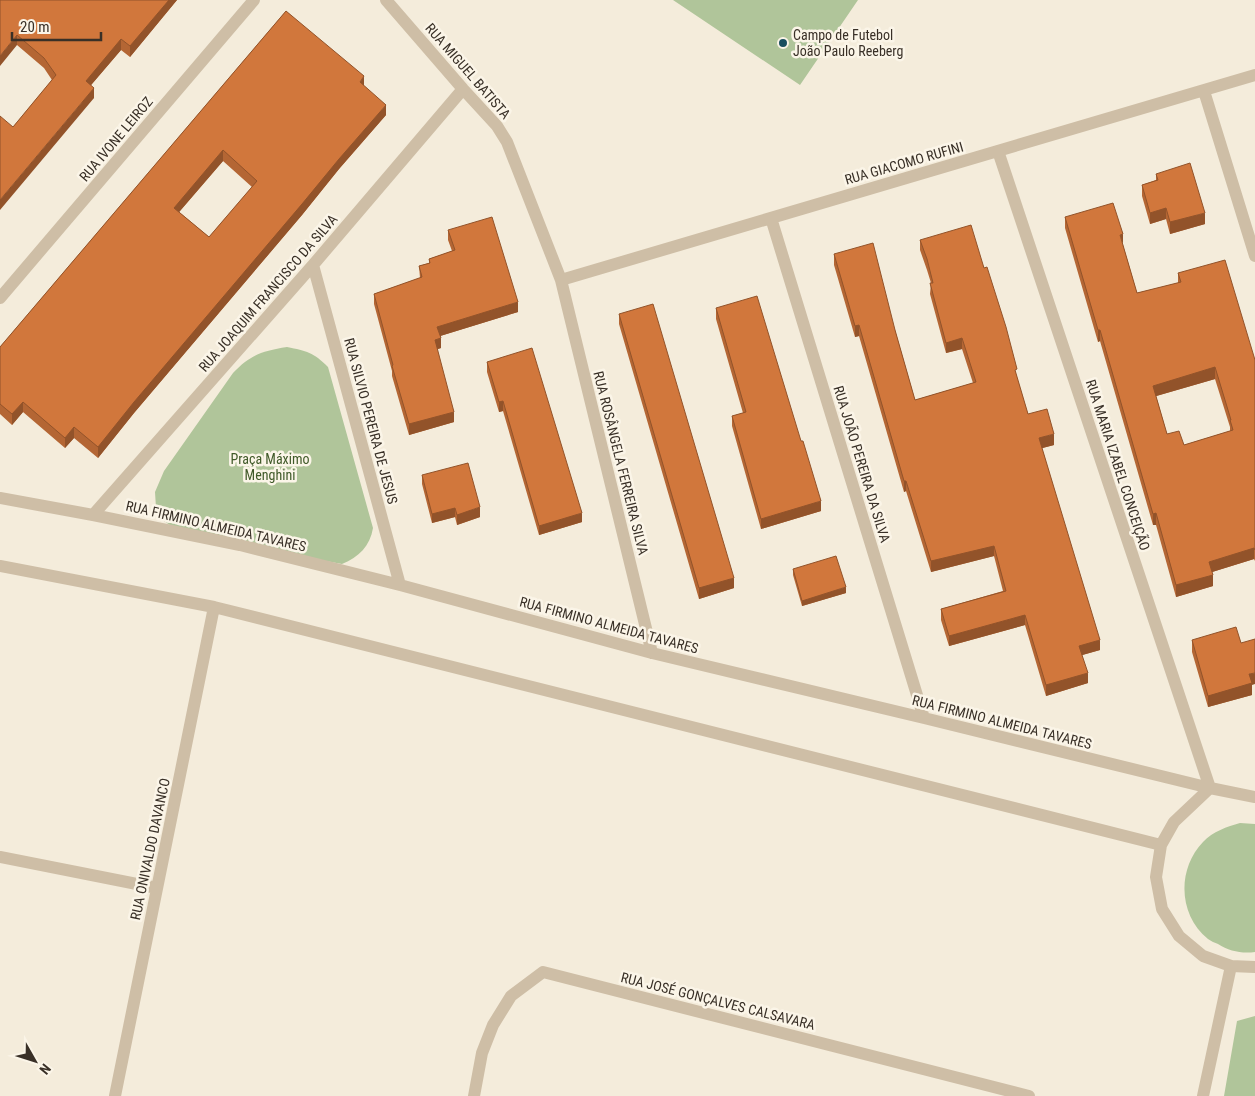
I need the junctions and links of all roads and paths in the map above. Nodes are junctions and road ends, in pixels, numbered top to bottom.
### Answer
1 (254, 0) edge
2 (386, 0) edge
3 (1255, 76) edge
4 (464, 90) junction
5 (1204, 91) junction
6 (998, 151) junction
7 (771, 218) junction
8 (1255, 256) edge
9 (313, 265) junction
10 (561, 280) junction
11 (0, 298) edge
12 (0, 498) edge
13 (93, 515) junction
14 (0, 566) edge
15 (400, 585) junction
16 (214, 607) junction
17 (652, 653) junction
18 (924, 718) junction
19 (1210, 788) junction
20 (1255, 797) edge
21 (1161, 845) junction
22 (0, 857) edge
23 (157, 888) junction
24 (1231, 966) junction
25 (1255, 966) edge
26 (115, 1096) edge
27 (474, 1096) edge
28 (1029, 1096) edge
29 (1203, 1096) edge

1 - 11 street, RUA IVONE LEIROZ
2 - 4 street, RUA MIGUEL BATISTA
3 - 5 street, RUA GIACOMO RUFINI
4 - 9 street, RUA JOAQUIM FRANCISCO DA SILVA
4 - 10 street, RUA MIGUEL BATISTA
5 - 6 street, RUA GIACOMO RUFINI
5 - 8 street
6 - 7 street, RUA GIACOMO RUFINI
6 - 19 street, RUA MARIA IZABEL CONCEIÇÃO
7 - 10 street, RUA GIACOMO RUFINI
7 - 18 street, RUA JOÃO PEREIRA DA SILVA
9 - 13 street, RUA JOAQUIM FRANCISCO DA SILVA
9 - 15 street, RUA SILVIO PEREIRA DE JESUS
10 - 17 street, RUA ROSÂNGELA FERREIRA SILVA
12 - 13 street, RUA FIRMINO ALMEIDA TAVARES
13 - 15 street, RUA FIRMINO ALMEIDA TAVARES
14 - 16 street
15 - 17 street, RUA FIRMINO ALMEIDA TAVARES
16 - 21 street
16 - 23 street, RUA ONIVALDO DAVANCO
17 - 18 street, RUA FIRMINO ALMEIDA TAVARES
18 - 19 street, RUA FIRMINO ALMEIDA TAVARES
19 - 20 street, RUA FIRMINO ALMEIDA TAVARES
19 - 21 street
21 - 24 street
22 - 23 street
23 - 26 street, RUA ONIVALDO DAVANCO
24 - 25 street
24 - 29 street
27 - 28 street, RUA JOSÉ GONÇALVES CALSAVARA

